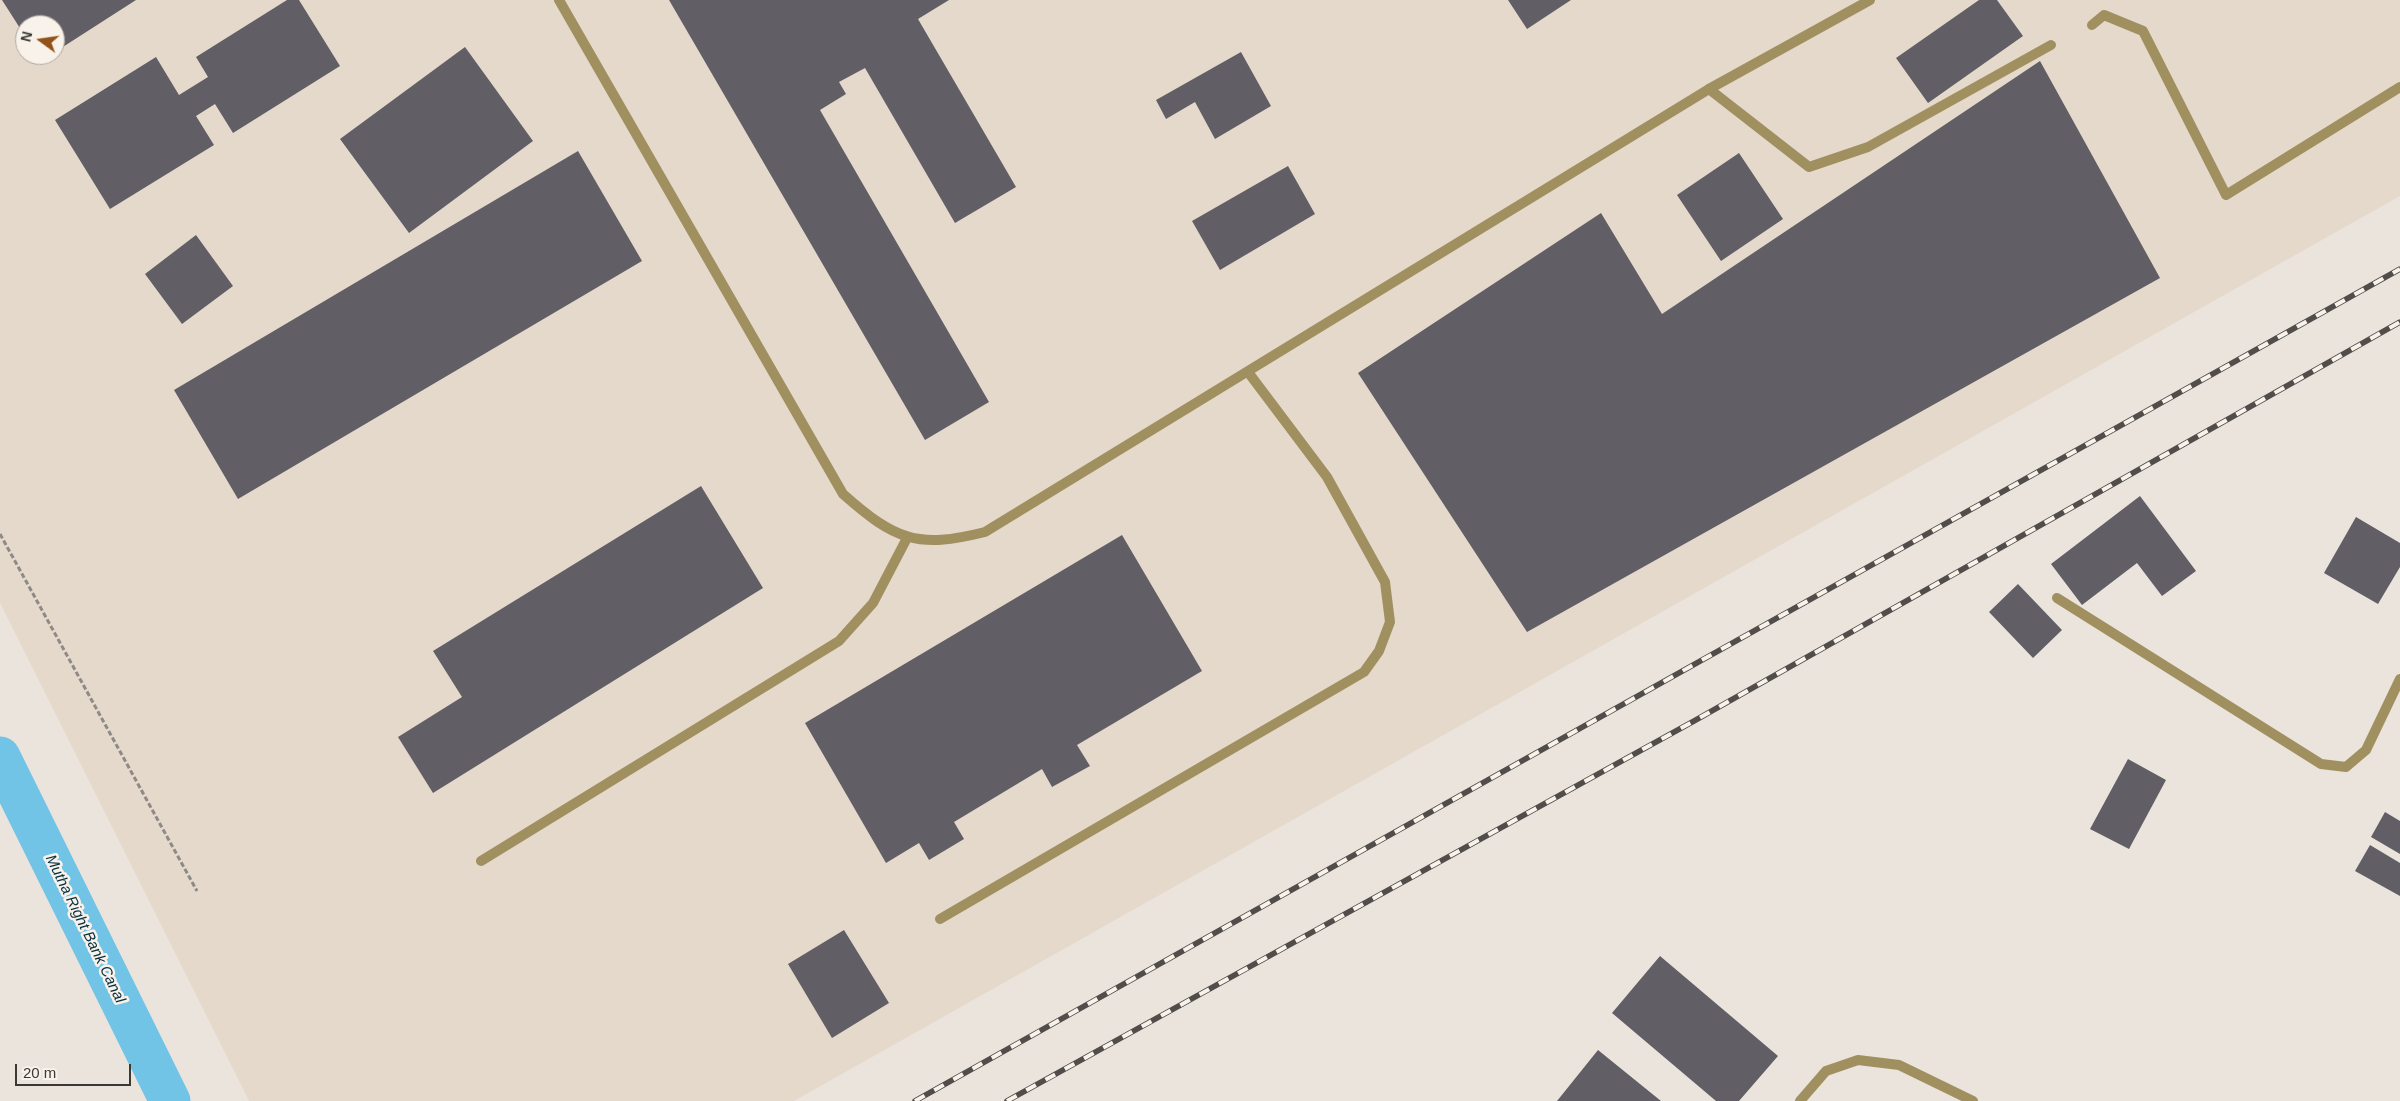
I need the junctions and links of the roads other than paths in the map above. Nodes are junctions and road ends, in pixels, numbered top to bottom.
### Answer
1 (559, 0) edge
2 (1870, 0) edge
3 (2092, 25) dead end
4 (2051, 45) dead end
5 (2400, 87) edge
6 (1709, 88) junction
7 (1248, 372) junction
8 (907, 538) junction
9 (2057, 598) dead end
10 (2400, 679) edge
11 (481, 861) dead end
12 (940, 919) dead end
13 (1800, 1101) edge
14 (1973, 1101) edge

1 - 8 street
2 - 6 street
3 - 5 street
4 - 6 street
6 - 7 street
7 - 8 street
7 - 12 street
8 - 11 street
9 - 10 street
13 - 14 street

